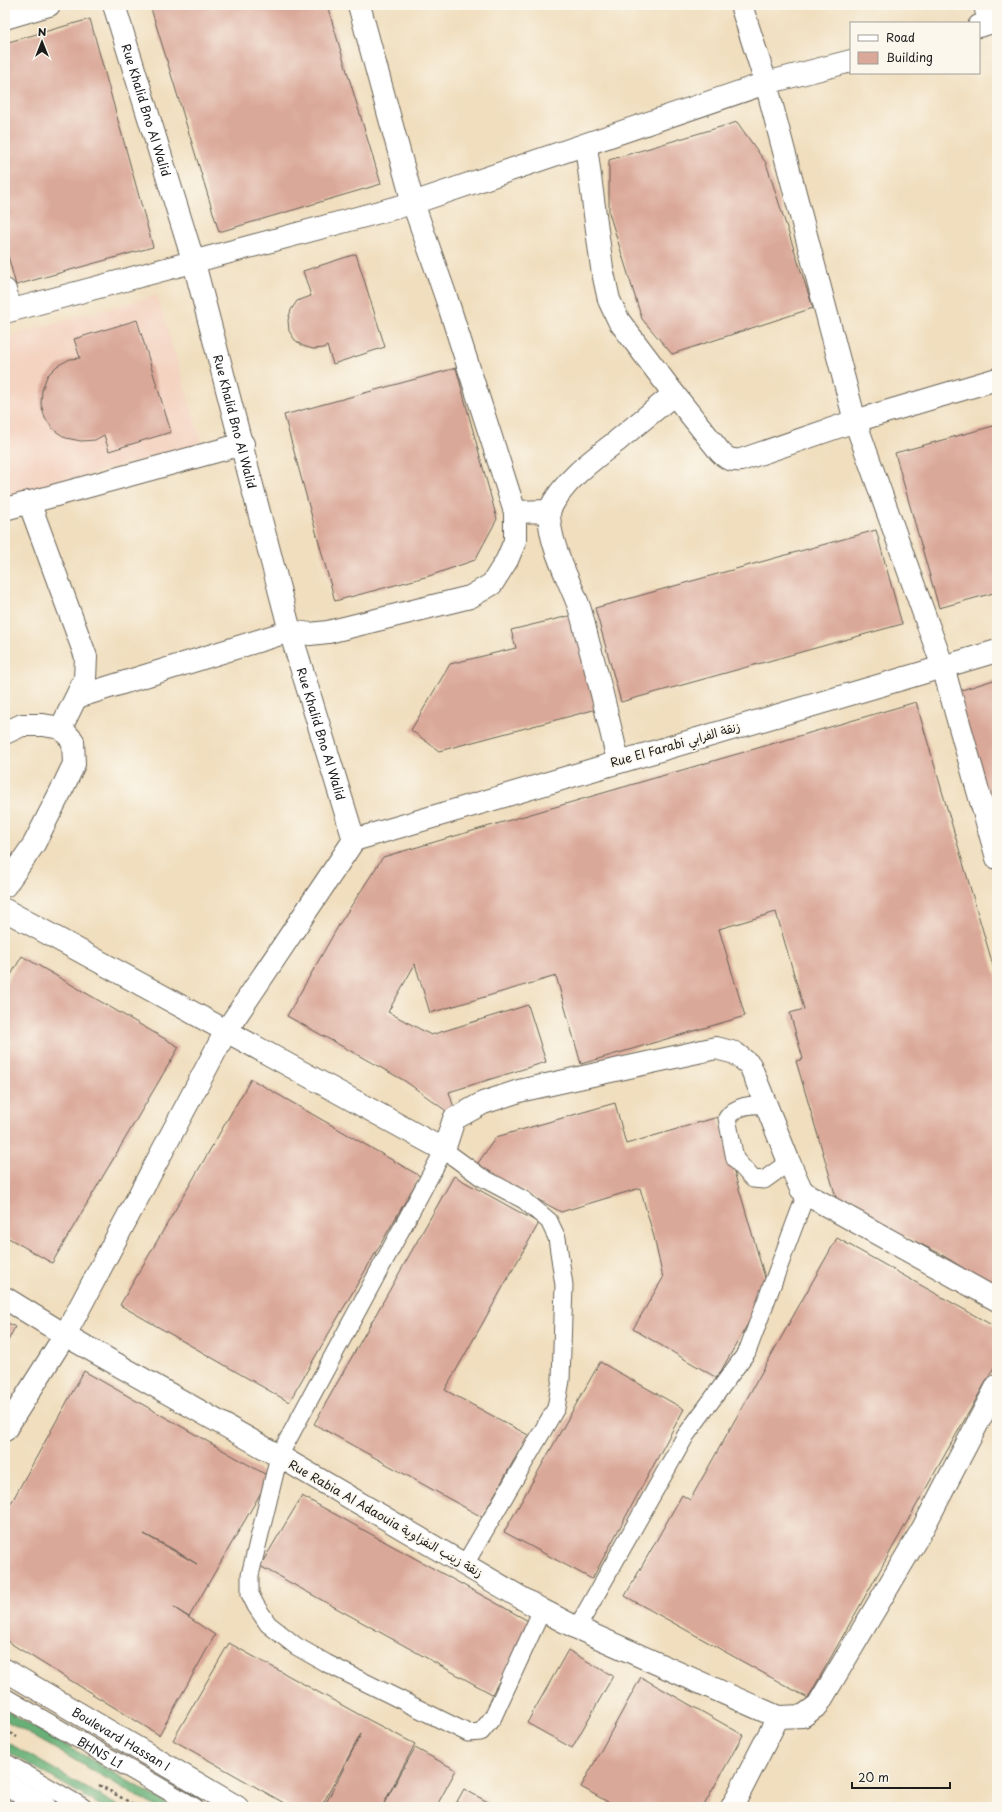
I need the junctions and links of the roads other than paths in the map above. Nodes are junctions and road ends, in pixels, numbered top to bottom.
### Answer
1 (49, 5) edge
2 (114, 5) edge
3 (359, 5) edge
4 (741, 5) edge
5 (5, 18) edge
6 (850, 61) edge
7 (766, 84) junction
8 (586, 146) junction
9 (413, 203) junction
10 (194, 263) junction
11 (7, 304) edge
12 (997, 379) edge
13 (674, 394) junction
14 (855, 420) junction
15 (243, 444) junction
16 (29, 502) junction
17 (5, 509) edge
18 (549, 511) junction
19 (515, 512) junction
20 (290, 631) junction
21 (997, 651) edge
22 (943, 667) junction
23 (77, 697) junction
24 (60, 728) junction
25 (5, 733) edge
26 (618, 761) junction
27 (354, 840) junction
28 (997, 858) edge
29 (5, 886) edge
30 (5, 910) edge
31 (226, 1031) junction
32 (767, 1105) junction
33 (444, 1150) junction
34 (789, 1162) junction
35 (806, 1194) junction
36 (5, 1298) edge
37 (997, 1300) edge
38 (65, 1335) junction
39 (997, 1386) edge
40 (5, 1430) edge
41 (280, 1456) junction
42 (465, 1564) junction
43 (542, 1610) junction
44 (577, 1628) junction
45 (5, 1670) edge
46 (5, 1697) edge
47 (778, 1717) junction
48 (5, 1762) edge
49 (5, 1784) edge
50 (734, 1806) edge
51 (45, 1807) edge
52 (83, 1807) edge
53 (195, 1807) edge
54 (237, 1807) edge

1 - 5 street
2 - 10 street, Rue Khalid Bno Al Walid
3 - 9 street
4 - 7 street
6 - 7 street
7 - 8 street
7 - 14 street
8 - 9 street
8 - 13 street
9 - 10 street
9 - 19 street
10 - 11 street
10 - 15 street, Rue Khalid Bno Al Walid
12 - 14 street
13 - 14 street
13 - 18 street
14 - 22 street
15 - 16 street
15 - 20 street, Rue Khalid Bno Al Walid
16 - 17 street
16 - 23 street
18 - 19 street
18 - 26 street
19 - 20 street
20 - 23 street
20 - 27 street, Rue Khalid Bno Al Walid
21 - 22 street, Rue El Farabi زنقة الفرابي
22 - 26 street, Rue El Farabi زنقة الفرابي
22 - 28 street
23 - 24 street
24 - 25 street
24 - 29 street
26 - 27 street, Rue El Farabi زنقة الفرابي
27 - 31 street
30 - 31 street
31 - 33 street
31 - 38 street
32 - 33 street
32 - 34 street
32 - 34 lane
33 - 41 lane
33 - 42 lane
34 - 35 street
35 - 37 street
35 - 44 lane
36 - 38 street, Rue Rabia Al Adaouia زنقة زينب النفزاوية
38 - 40 street
38 - 41 street, Rue Rabia Al Adaouia زنقة زينب النفزاوية
39 - 47 street
41 - 42 street, Rue Rabia Al Adaouia زنقة زينب النفزاوية
41 - 43 lane
42 - 43 street, Rue Rabia Al Adaouia زنقة زينب النفزاوية
43 - 44 street, Rue Rabia Al Adaouia زنقة زينب النفزاوية
44 - 47 street, Rue Rabia Al Adaouia زنقة زينب النفزاوية
45 - 54 street, Boulevard Hassan I
46 - 53 lane, BHNS L1
47 - 50 street
48 - 52 lane
49 - 51 street

